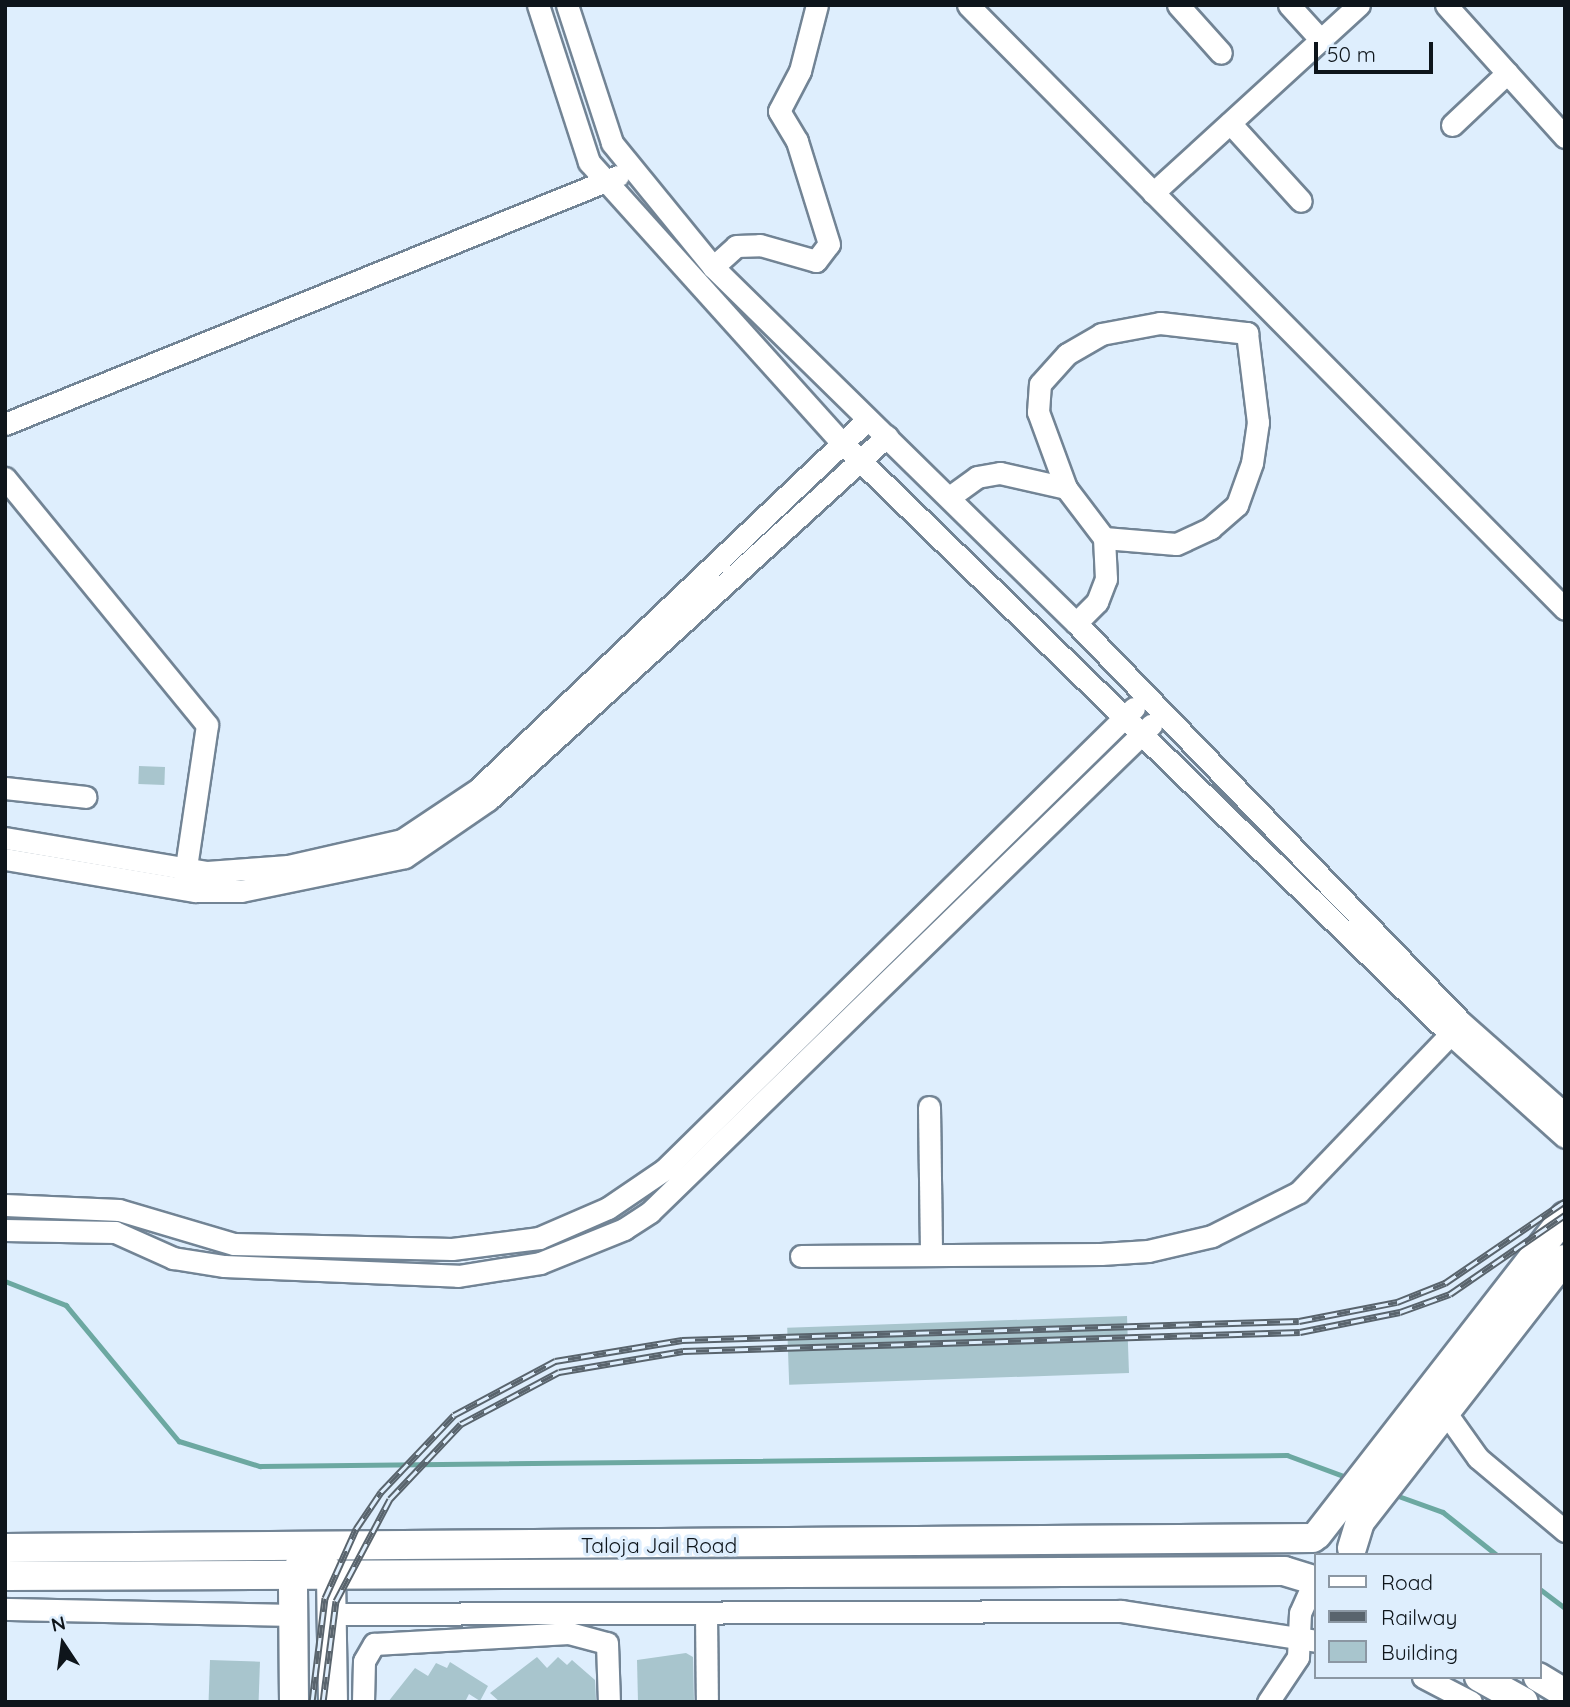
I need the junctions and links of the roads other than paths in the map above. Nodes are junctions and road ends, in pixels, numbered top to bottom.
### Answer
1 (538, 5) edge
2 (567, 5) edge
3 (817, 5) edge
4 (968, 5) edge
5 (1178, 5) edge
6 (1289, 5) edge
7 (1359, 5) edge
8 (1446, 5) edge
9 (1321, 40) junction
10 (1221, 53) dead end
11 (1507, 73) junction
12 (1230, 123) junction
13 (1452, 125) dead end
14 (1565, 136) edge
15 (629, 170) junction
16 (608, 181) junction
17 (1153, 193) junction
18 (1301, 201) dead end
19 (713, 267) junction
20 (868, 419) junction
21 (5, 424) edge
22 (887, 436) junction
23 (843, 444) junction
24 (862, 463) junction
25 (5, 478) edge
26 (1066, 488) junction
27 (951, 496) junction
28 (1104, 538) junction
29 (1565, 609) edge
30 (1076, 623) junction
31 (1154, 705) junction
32 (1125, 716) junction
33 (1144, 735) junction
34 (5, 788) edge
35 (86, 797) dead end
36 (5, 838) edge
37 (5, 859) edge
38 (184, 879) junction
39 (1455, 1027) junction
40 (929, 1107) dead end
41 (1565, 1114) edge
42 (1565, 1137) edge
43 (5, 1205) edge
44 (1565, 1216) edge
45 (5, 1230) edge
46 (931, 1254) junction
47 (801, 1256) dead end
48 (1565, 1259) edge
49 (1446, 1413) junction
50 (1565, 1531) edge
51 (1315, 1537) junction
52 (312, 1547) junction
53 (5, 1548) edge
54 (1353, 1551) edge
55 (5, 1576) edge
56 (293, 1576) junction
57 (331, 1576) junction
58 (1314, 1581) edge
59 (5, 1609) edge
60 (706, 1613) junction
61 (332, 1614) junction
62 (295, 1615) junction
63 (1307, 1639) edge
64 (1427, 1679) edge
65 (1483, 1679) edge
66 (1541, 1679) edge
67 (1565, 1693) edge
68 (295, 1702) edge
69 (333, 1702) edge
70 (363, 1702) edge
71 (609, 1702) edge
72 (707, 1702) edge
73 (1268, 1702) edge
74 (1471, 1702) edge
75 (1524, 1702) edge

1 - 16 street
2 - 15 street
3 - 19 street
4 - 17 street
5 - 10 street
6 - 9 street
7 - 9 street
8 - 11 street
9 - 12 street
11 - 13 street
11 - 14 street
12 - 17 street
12 - 18 street
15 - 16 street
15 - 19 street
16 - 21 street
16 - 23 street
17 - 29 street
19 - 20 street
20 - 22 street
20 - 23 street
22 - 24 street
22 - 27 street
23 - 24 street
23 - 38 street
24 - 32 street
24 - 38 street
25 - 38 street
26 - 27 street
26 - 28 street
26 - 28 street
27 - 30 street
28 - 30 street
30 - 31 street
31 - 32 street
31 - 33 street
31 - 39 street
32 - 33 street
32 - 43 street
33 - 39 street
33 - 45 street
34 - 35 street
36 - 38 street
37 - 38 street
39 - 41 street
39 - 42 street
39 - 46 street
40 - 46 street
44 - 51 main road
46 - 47 street
48 - 49 main road
49 - 50 street
49 - 54 main road
51 - 52 main road, Taloja Jail Road
51 - 54 main road, Taloja Jail Road
51 - 58 main road
52 - 53 main road, Taloja Jail Road
52 - 56 main road
52 - 57 main road
55 - 56 main road, Taloja Jail Road
56 - 57 main road, Taloja Jail Road
56 - 62 main road
57 - 58 main road, Taloja Jail Road
57 - 61 main road
58 - 63 street
59 - 62 street
60 - 61 street
60 - 63 street
60 - 72 street
61 - 69 main road
62 - 68 main road
63 - 73 street
64 - 74 street
65 - 75 main road
66 - 67 main road
70 - 71 street

